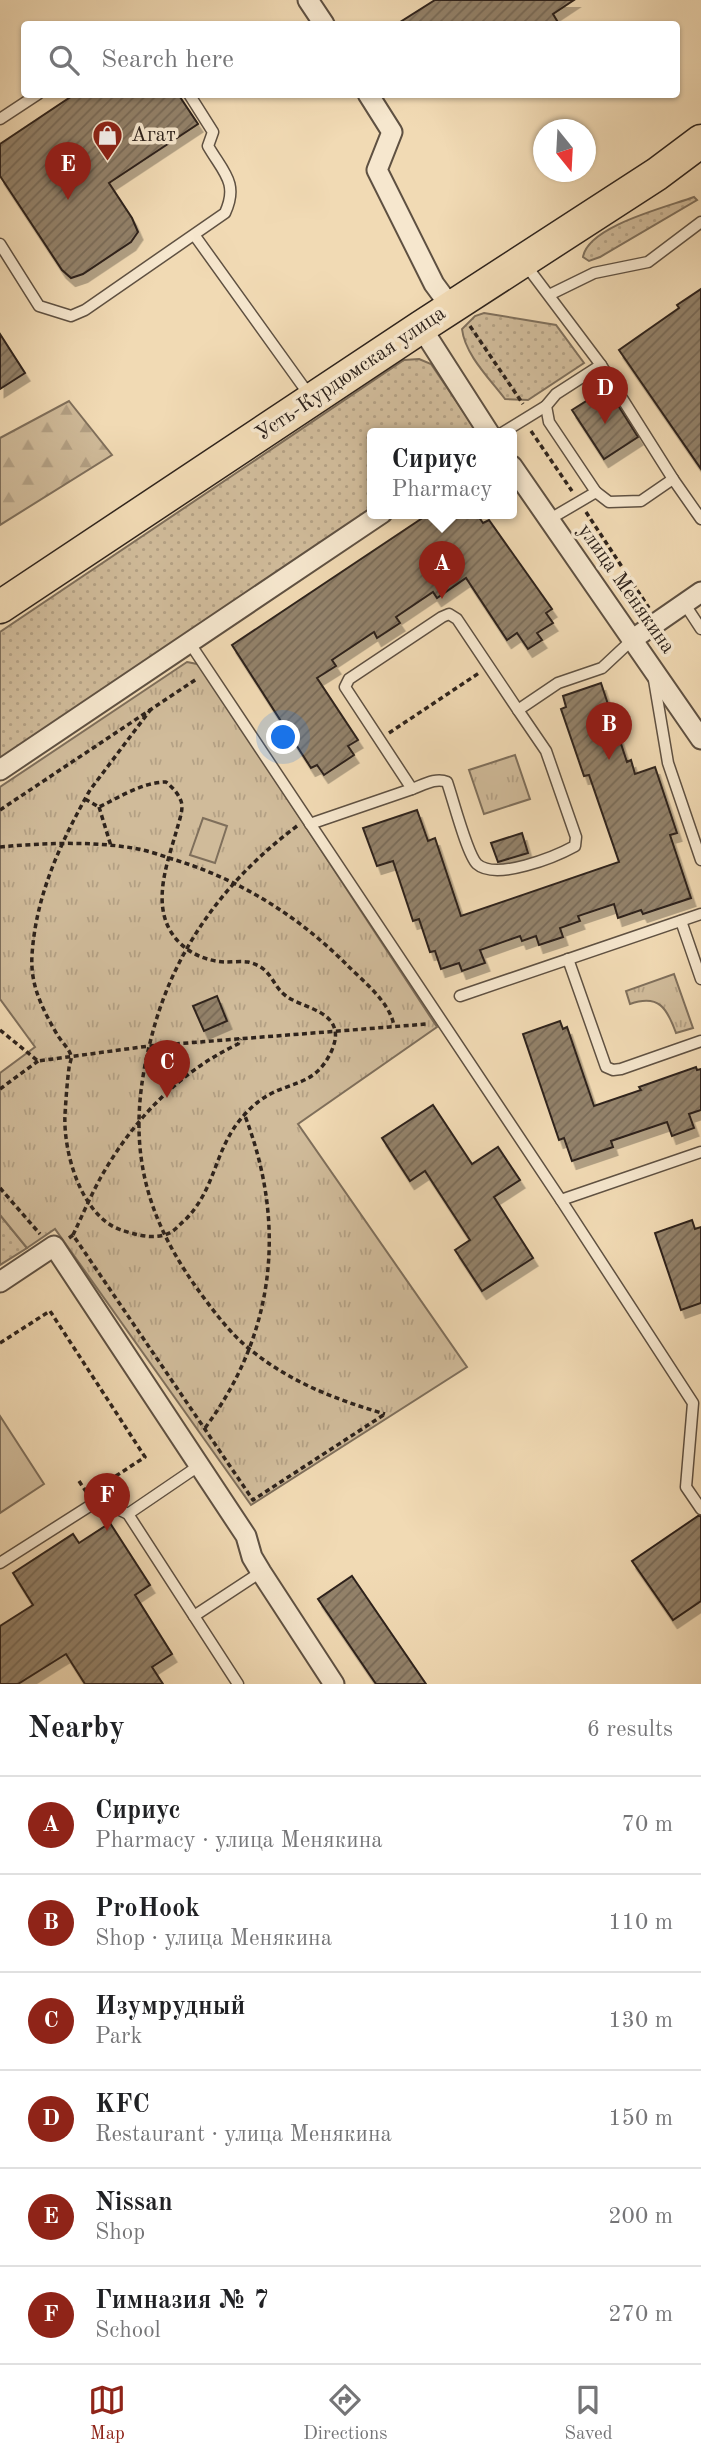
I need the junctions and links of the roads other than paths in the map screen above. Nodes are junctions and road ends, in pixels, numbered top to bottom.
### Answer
1 (308, 0) edge
2 (322, 21) edge
3 (32, 98) edge
4 (191, 98) edge
5 (370, 98) edge
6 (0, 119) edge
7 (701, 141) edge
8 (701, 222) edge
9 (195, 236) junction
10 (0, 244) edge
11 (523, 261) junction
12 (549, 295) junction
13 (451, 307) junction
14 (421, 327) junction
15 (601, 365) junction
16 (313, 399) junction
17 (545, 406) junction
18 (486, 428) edge
19 (509, 428) edge
20 (517, 473) edge
21 (673, 479) junction
22 (596, 492) junction
23 (373, 519) edge
24 (550, 519) junction
25 (701, 519) edge
26 (701, 592) edge
27 (684, 603) junction
28 (0, 607) edge
29 (701, 629) edge
30 (633, 639) junction
31 (189, 642) junction
32 (651, 666) junction
33 (519, 710) junction
34 (701, 739) edge
35 (0, 769) edge
36 (412, 789) junction
37 (309, 821) junction
38 (701, 860) edge
39 (701, 914) edge
40 (681, 920) junction
41 (568, 959) junction
42 (701, 979) edge
43 (460, 996) dead end
44 (701, 1041) edge
45 (701, 1152) edge
46 (561, 1200) junction
47 (0, 1282) edge
48 (200, 1465) junction
49 (701, 1508) edge
50 (128, 1514) junction
51 (0, 1563) edge
52 (261, 1572) junction
53 (194, 1616) junction
54 (237, 1684) edge
55 (334, 1684) edge

1 - 2 street
3 - 6 lane
4 - 9 lane
5 - 13 street
7 - 11 main road, Усть-Курдюмская улица
8 - 12 lane
9 - 10 lane
9 - 16 lane
11 - 12 lane
11 - 13 main road, Усть-Курдюмская улица
12 - 15 lane
13 - 14 main road, Усть-Курдюмская улица
14 - 16 main road, Усть-Курдюмская улица
14 - 18 street
15 - 17 lane
15 - 21 lane
16 - 28 main road, Усть-Курдюмская улица
17 - 19 lane
17 - 22 lane
20 - 24 street, улица Менякина
21 - 22 lane
21 - 25 lane
22 - 24 lane
23 - 31 street
24 - 30 street, улица Менякина
26 - 27 street
27 - 29 lane
27 - 30 street
30 - 32 street, улица Менякина
30 - 33 lane
31 - 35 street
31 - 37 lane
32 - 34 street, улица Менякина
32 - 38 lane
33 - 36 lane
33 - 36 lane
36 - 37 lane
37 - 46 lane
39 - 40 lane
40 - 41 lane
40 - 42 lane
41 - 43 lane
41 - 44 lane
45 - 46 lane
46 - 49 lane
47 - 48 street
48 - 50 lane
48 - 52 street
50 - 51 lane
50 - 53 lane
52 - 53 lane
52 - 55 street
53 - 54 lane

